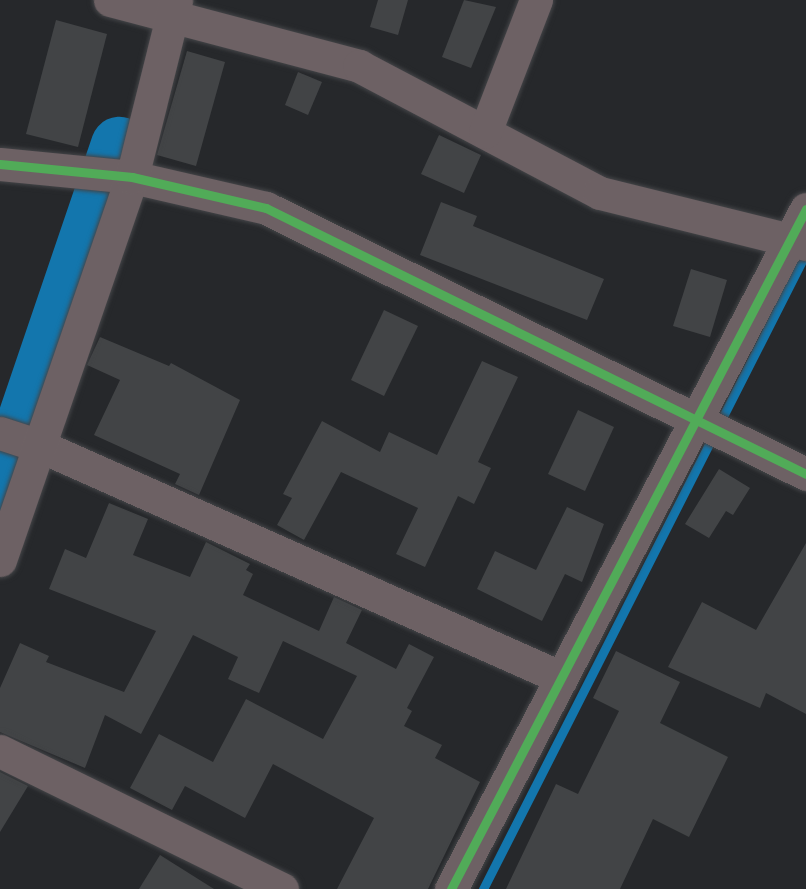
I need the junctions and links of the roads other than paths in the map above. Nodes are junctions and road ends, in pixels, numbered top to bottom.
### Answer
1 (110, 0) edge
2 (536, 0) edge
3 (174, 7) edge
4 (485, 132) junction
5 (0, 164) edge
6 (117, 176) junction
7 (806, 209) edge
8 (799, 244) edge
9 (711, 425) junction
10 (19, 439) edge
11 (806, 474) edge
12 (0, 560) edge
13 (562, 678) junction
14 (0, 751) edge
15 (282, 889) edge
16 (451, 889) edge

1 - 3 street
2 - 4 street
3 - 4 street
3 - 6 street
4 - 8 street
5 - 6 street
6 - 9 street
6 - 10 street
7 - 8 street
8 - 9 street
9 - 11 street
9 - 13 street
10 - 12 street
10 - 13 street
13 - 16 street
14 - 15 street

